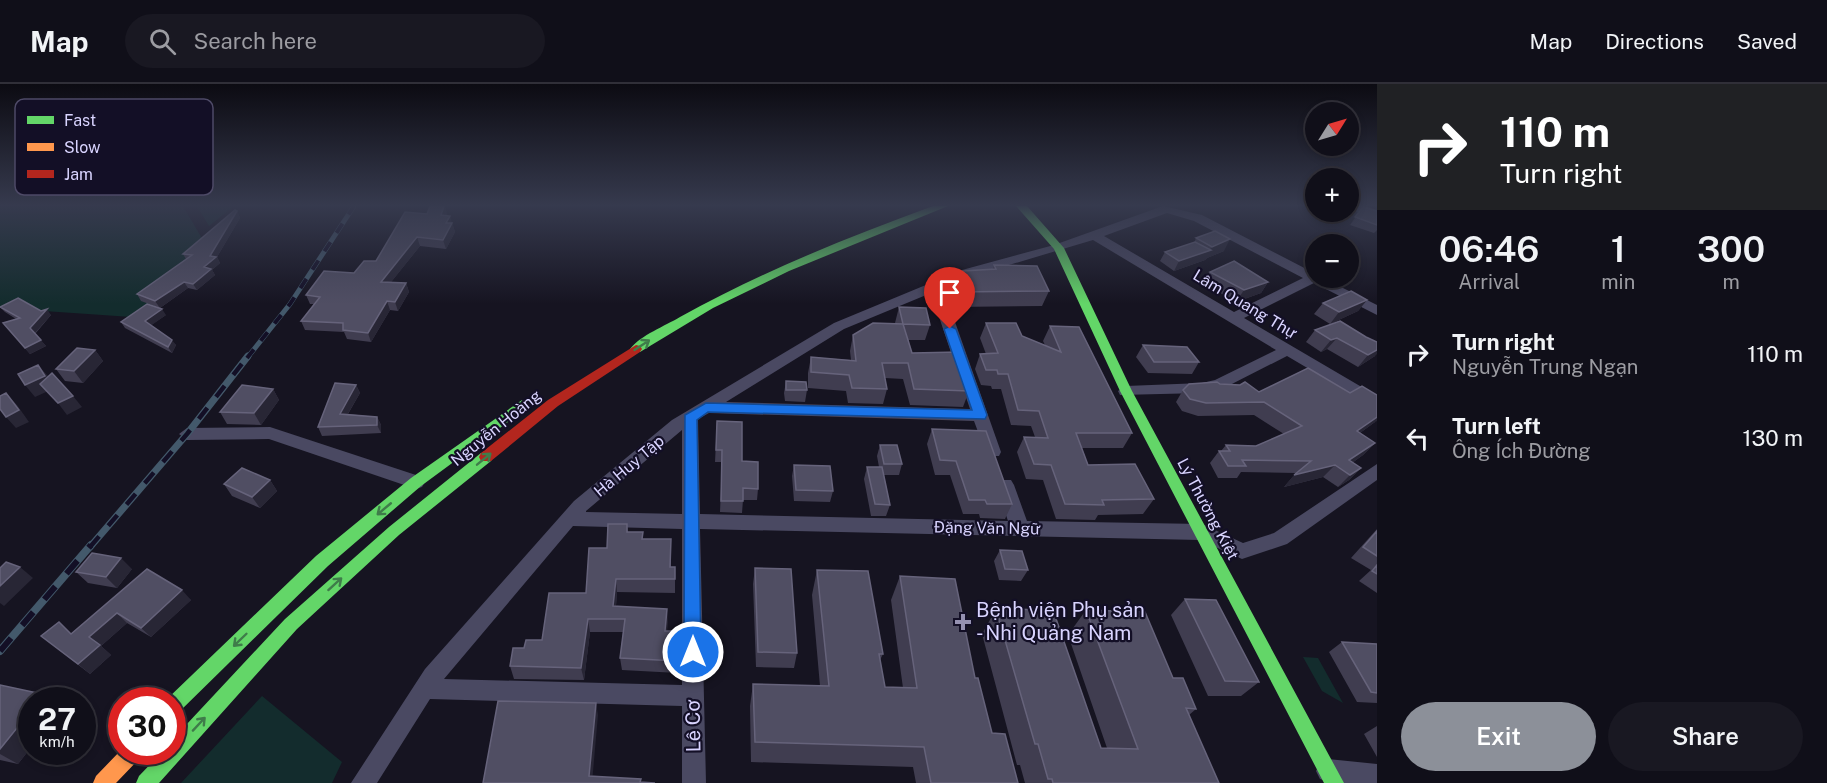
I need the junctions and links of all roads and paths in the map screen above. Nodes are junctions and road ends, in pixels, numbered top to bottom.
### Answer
1 (854, 239) edge
2 (1050, 239) edge
3 (1084, 239) edge
4 (1100, 239) edge
5 (1238, 239) edge
6 (1059, 248) junction
7 (1305, 273) edge
8 (1305, 282) edge
9 (935, 286) junction
10 (1333, 288) edge
11 (1377, 311) edge
12 (1233, 318) junction
13 (1288, 350) junction
14 (1126, 391) junction
15 (536, 395) dead end
16 (1377, 403) edge
17 (698, 413) junction
18 (980, 415) junction
19 (187, 434) dead end
20 (1377, 471) edge
21 (416, 482) junction
22 (570, 519) junction
23 (691, 522) junction
24 (1020, 528) junction
25 (1202, 532) junction
26 (425, 689) junction
27 (186, 693) edge
28 (693, 696) junction
29 (120, 765) edge
30 (1377, 776) edge
31 (1331, 777) edge
32 (103, 783) edge
33 (146, 783) edge
34 (363, 783) edge
35 (694, 783) edge

33 -> 1 main road, Nguyễn Hoàng
2 - 6 main road, Lý Thường Kiệt
3 - 6 street
4 - 12 street, Lâm Quang Thự
5 - 7 street
6 - 9 street, Hà Huy Tập
6 - 14 main road, Lý Thường Kiệt
8 - 12 street
9 - 17 street, Hà Huy Tập
9 - 18 street
10 - 11 street
12 - 13 street, Lâm Quang Thự
13 - 14 street
13 - 16 street, Lâm Quang Thự
14 - 25 main road, Lý Thường Kiệt
15 - 21 main road, Nguyễn Hoàng
17 - 18 street
17 - 22 street, Hà Huy Tập
17 - 23 street, Lê Cơ
18 - 24 street
19 - 21 street
20 - 25 street, Đặng Văn Ngữ
21 -> 27 main road, Nguyễn Hoàng
22 - 23 street, Đặng Văn Ngữ
22 - 26 street, Hà Huy Tập
23 - 24 street, Đặng Văn Ngữ
23 - 28 street, Lê Cơ
24 - 25 street, Đặng Văn Ngữ
25 - 31 main road, Lý Thường Kiệt
26 - 28 street
26 - 34 street, Hà Huy Tập
28 - 35 street, Lê Cơ
29 - 32 main road
30 - 31 street

